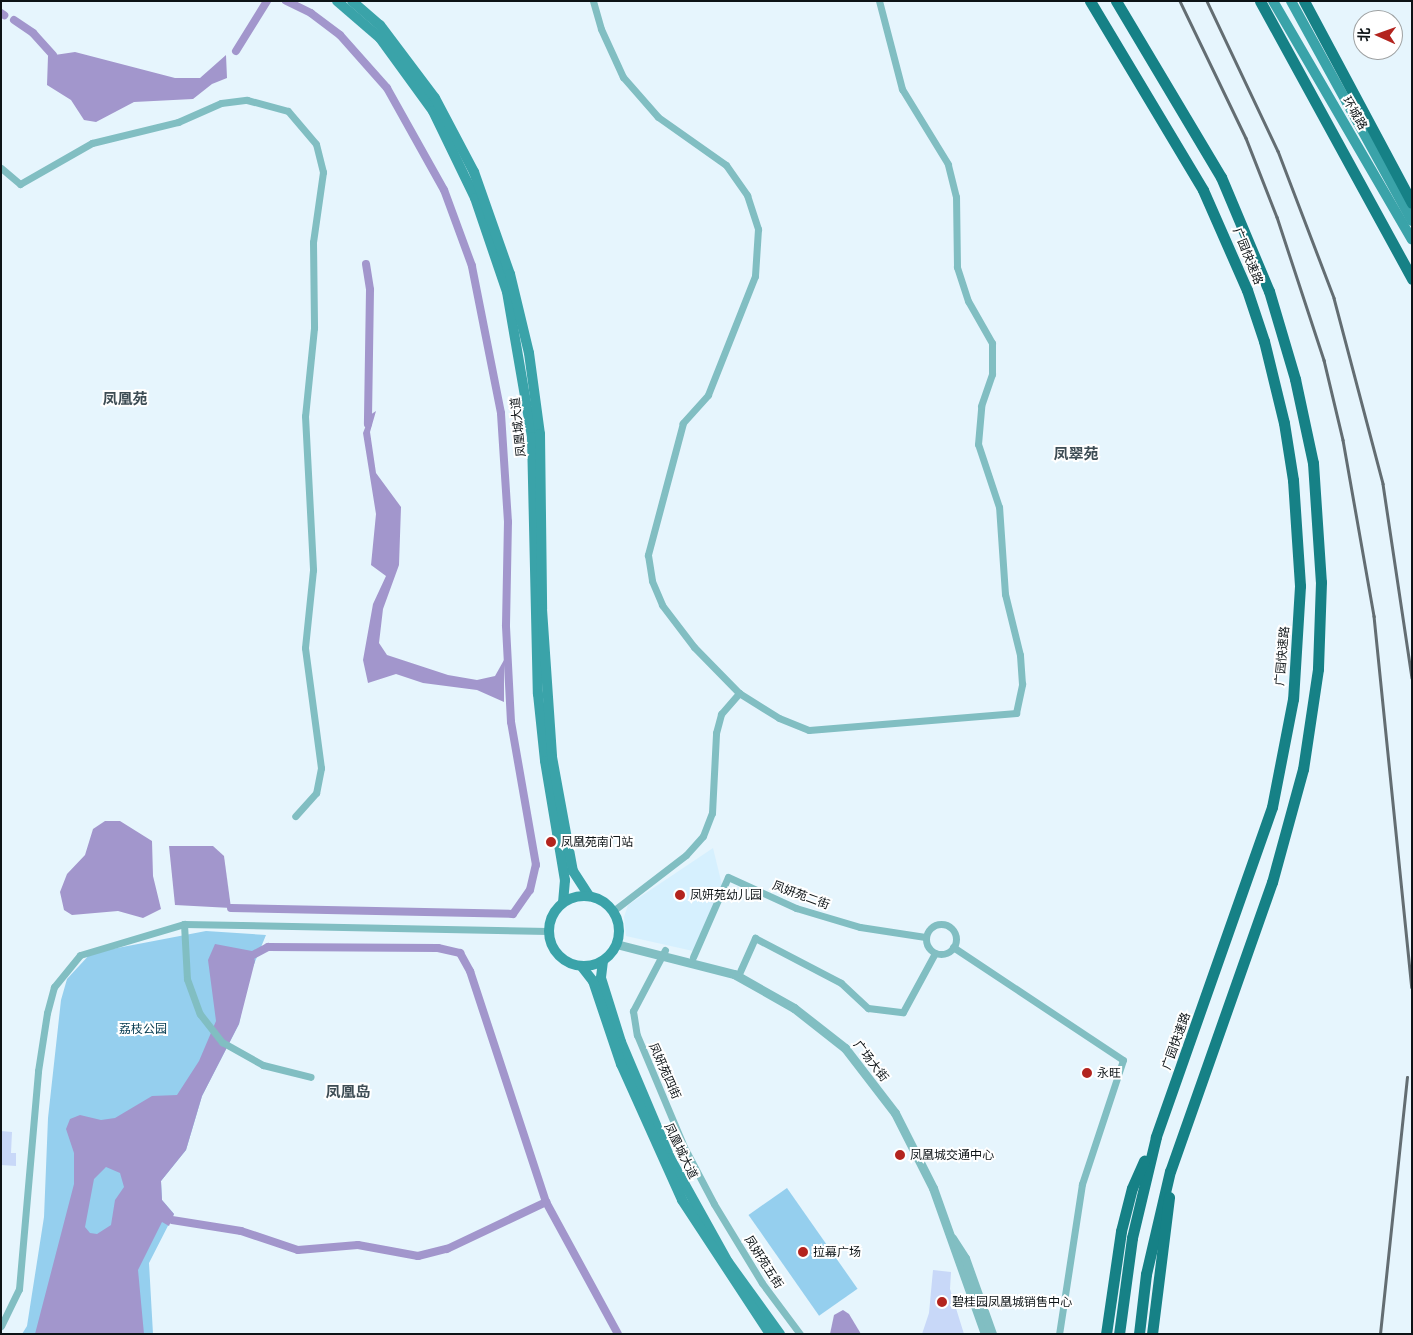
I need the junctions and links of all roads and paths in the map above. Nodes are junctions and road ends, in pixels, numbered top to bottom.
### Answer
1 (337, 1) edge
2 (352, 1) edge
3 (594, 1) edge
4 (879, 1) edge
5 (1090, 1) edge
6 (1116, 1) edge
7 (1260, 1) edge
8 (1273, 1) edge
9 (1291, 1) edge
10 (1304, 1) edge
11 (1, 168) edge
12 (1412, 203) edge
13 (1412, 221) edge
14 (1412, 240) edge
15 (1412, 279) edge
16 (739, 693) junction
17 (295, 816) dead end
18 (589, 896) junction
19 (563, 902) junction
20 (613, 911) junction
21 (184, 924) junction
22 (548, 931) junction
23 (925, 937) junction
24 (617, 941) junction
25 (954, 947) junction
26 (663, 953) junction
27 (935, 953) junction
28 (692, 957) junction
29 (603, 961) junction
30 (708, 965) junction
31 (582, 967) junction
32 (738, 976) junction
33 (311, 1077) dead end
34 (1156, 1137) junction
35 (1170, 1171) junction
36 (712, 1200) joint
37 (949, 1233) junction
38 (1, 1326) edge
39 (770, 1334) edge
40 (780, 1334) edge
41 (800, 1334) edge
42 (985, 1334) edge
43 (992, 1334) edge
44 (1059, 1334) edge
45 (1106, 1334) edge
46 (1119, 1334) edge
47 (1139, 1334) edge
48 (1152, 1334) edge

1 - 19 main road, 凤凰城大道
2 - 18 main road, 凤凰城大道
3 - 16 street
4 - 16 street
5 - 34 highway, 广园快速路
6 - 35 highway, 广园快速路
7 - 15 highway
8 - 14 main road, 环城路
9 - 13 main road, 环城路
10 - 12 highway
11 - 17 street
16 - 20 street
18 - 19 main road
18 - 20 main road
19 - 22 main road
20 - 24 main road
21 - 22 street
21 - 33 street
21 - 38 street
22 - 31 main road
23 - 25 street
23 - 27 street
23 - 28 street, 凤妍苑二街
24 - 26 street, 广场大街
24 - 29 main road
25 - 27 street
25 - 44 street
26 - 28 street, 广场大街
26 - 30 street, 广场大街
26 - 36 street, 凤妍苑四街
27 - 32 street
28 - 30 street, 广场大街
29 - 31 main road
29 - 40 main road, 凤凰城大道
30 - 32 street, 广场大街
31 - 39 main road, 凤凰城大道
32 - 37 street, 广场大街
34 - 45 highway
34 - 46 highway, 广园快速路
35 - 47 highway, 广园快速路
35 - 48 highway
36 - 41 street, 凤妍苑五街
37 - 42 street, 广场大街
37 - 43 street, 广场大街

